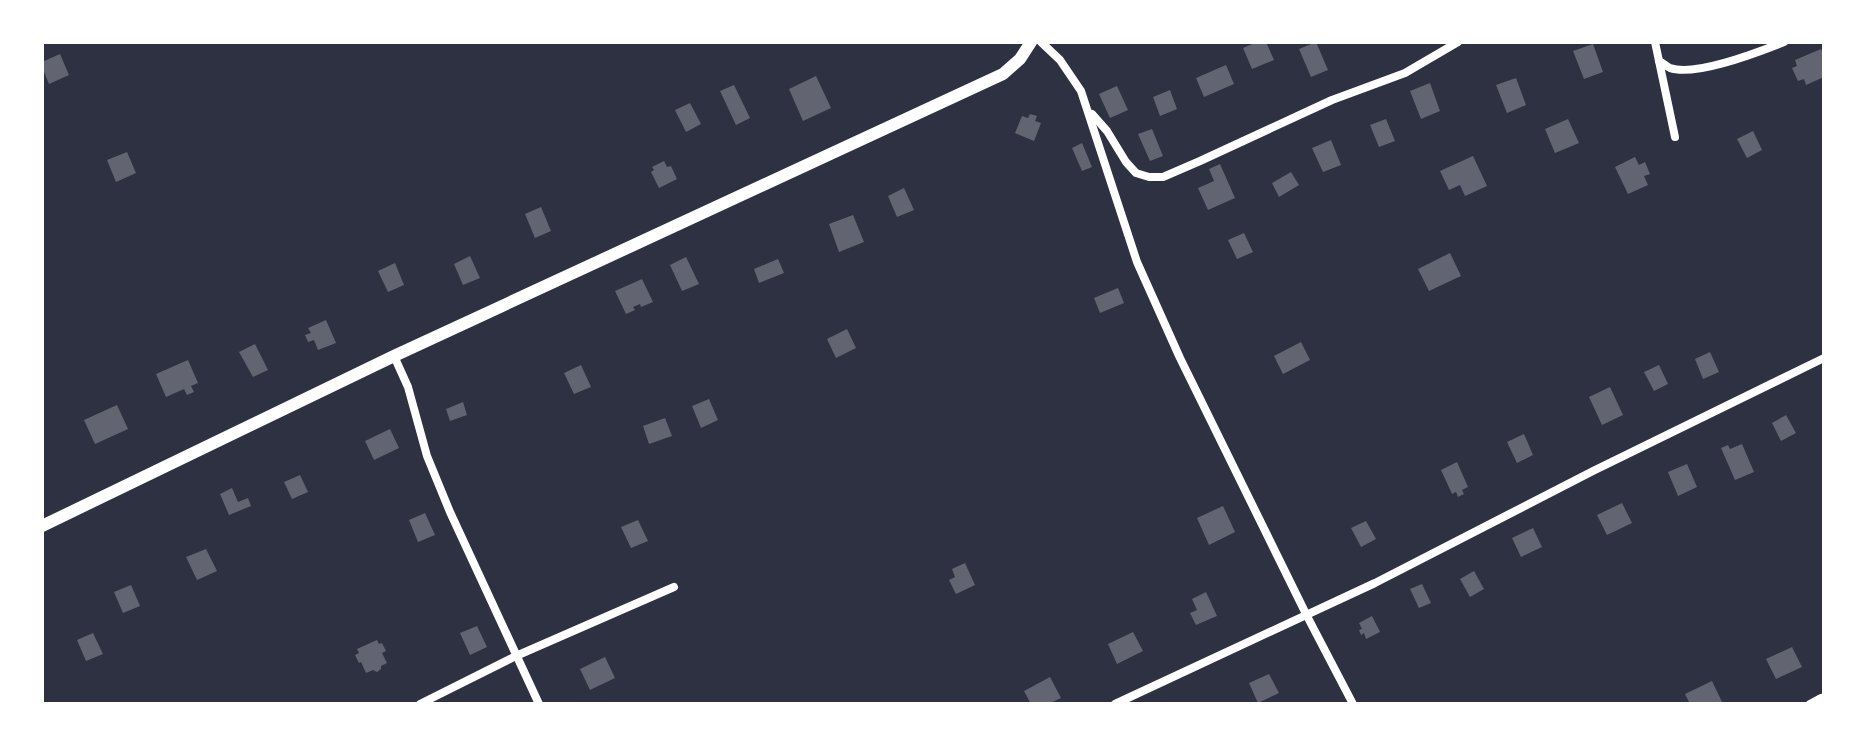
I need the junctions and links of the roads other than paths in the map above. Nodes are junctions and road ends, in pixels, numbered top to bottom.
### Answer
1 (1031, 42) edge
2 (1041, 42) edge
3 (1458, 42) edge
4 (1655, 42) edge
5 (1784, 42) edge
6 (1659, 61) junction
7 (1088, 110) junction
8 (1675, 137) dead end
9 (394, 356) junction
10 (1824, 358) edge
11 (42, 526) edge
12 (674, 587) dead end
13 (1307, 616) junction
14 (516, 656) junction
15 (1821, 698) dead end
16 (420, 704) edge
17 (539, 704) edge
18 (1115, 704) edge
19 (1353, 704) edge
20 (1810, 704) edge

1 - 9 main road
2 - 7 street
3 - 7 street
4 - 6 street
5 - 6 street
6 - 8 street
7 - 13 street
9 - 11 main road
9 - 14 street
10 - 13 street
12 - 14 street
13 - 18 street
13 - 19 street
14 - 16 street
14 - 17 street
15 - 20 street

